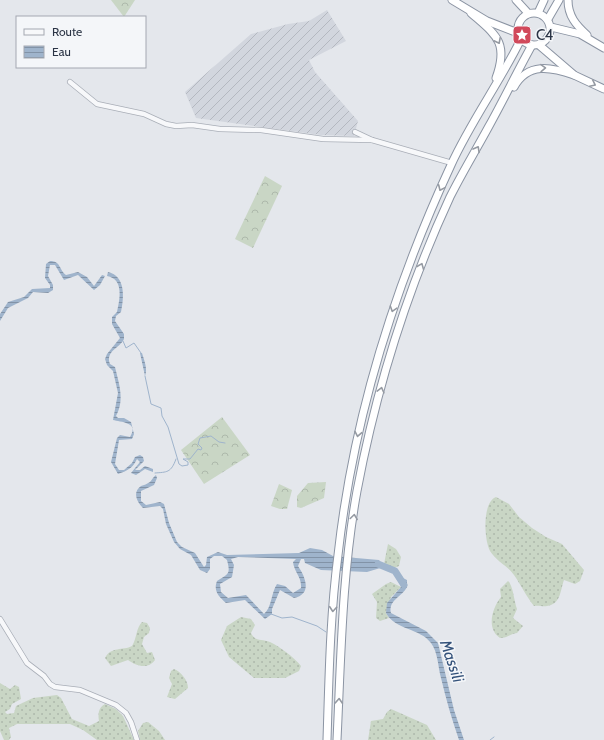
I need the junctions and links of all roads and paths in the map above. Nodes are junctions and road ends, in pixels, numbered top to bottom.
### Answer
1 (452, 0) edge
2 (516, 0) edge
3 (544, 0) edge
4 (559, 0) edge
5 (568, 0) edge
6 (471, 13) junction
7 (538, 13) junction
8 (528, 14) junction
9 (548, 19) junction
10 (551, 27) junction
11 (520, 36) junction
12 (592, 40) junction
13 (536, 45) junction
14 (604, 48) edge
15 (574, 75) junction
16 (70, 82) dead end
17 (604, 89) edge
18 (490, 91) junction
19 (504, 99) junction
20 (355, 132) dead end
21 (372, 140) junction
22 (452, 163) junction
23 (0, 619) edge
24 (137, 740) edge
25 (327, 740) edge
26 (337, 740) edge

1 - 6 highway
2 - 8 highway
3 - 7 highway
4 - 9 highway
5 - 12 highway
6 - 11 highway
6 -> 18 highway
7 - 8 highway
7 - 9 highway
8 - 11 highway
9 - 10 highway
10 - 12 highway
10 - 13 highway
11 - 13 highway
11 - 18 highway
12 - 14 highway
13 - 15 highway
13 - 19 highway
15 -> 17 highway
19 -> 15 highway
16 - 21 street
18 - 22 highway
26 -> 19 highway
20 - 21 street
21 - 22 street
22 -> 25 highway
23 - 24 street

